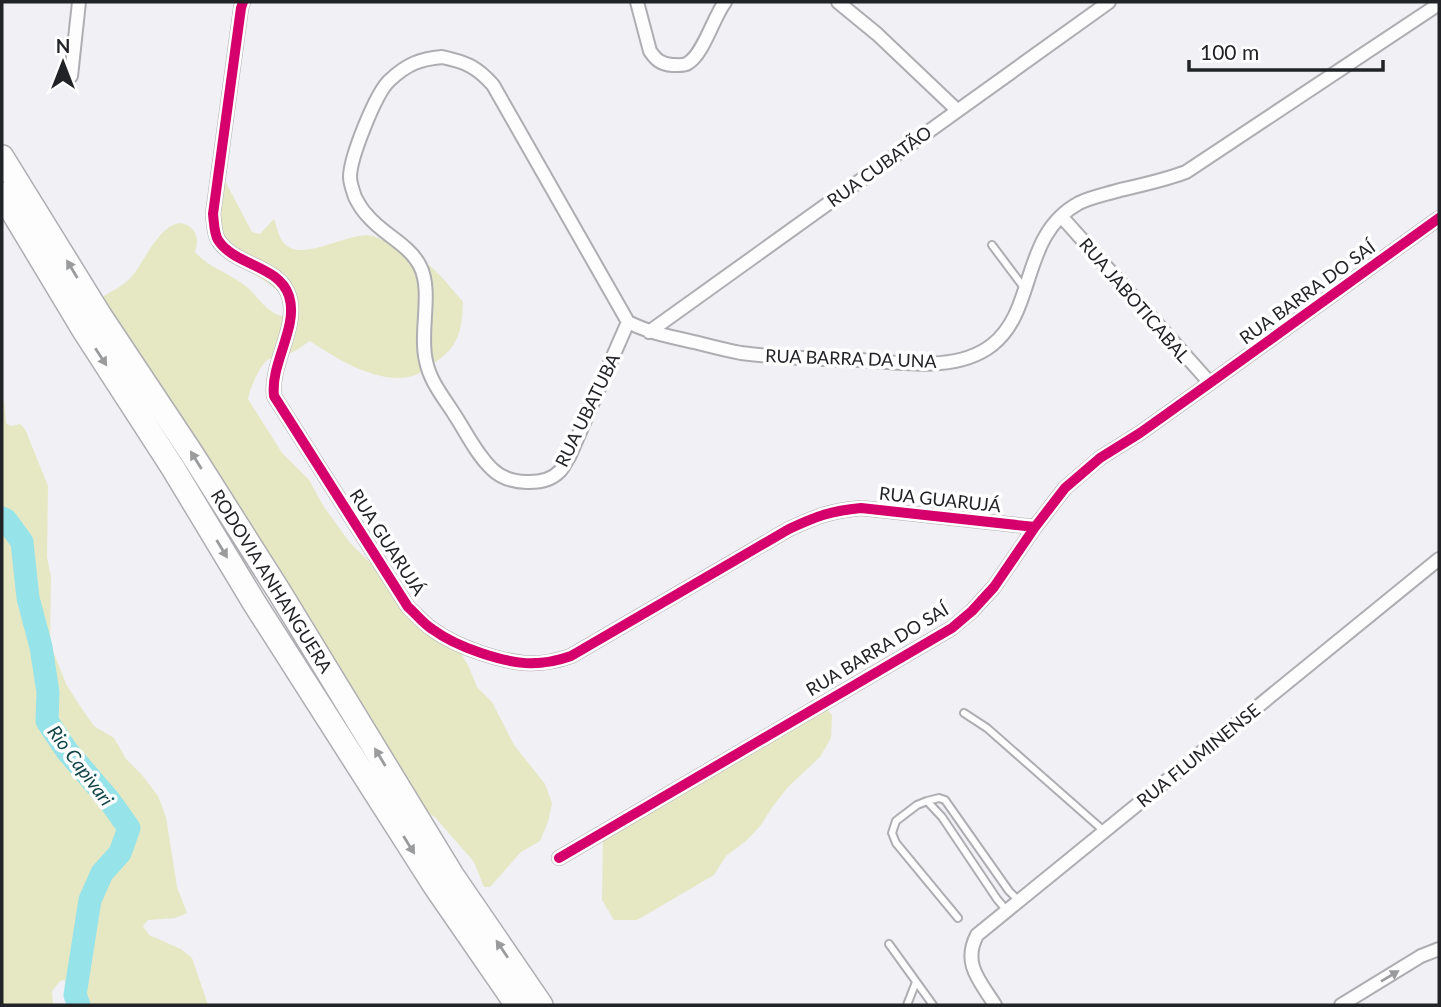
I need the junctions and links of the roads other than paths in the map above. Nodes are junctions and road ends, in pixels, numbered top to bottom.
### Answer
1 (79, 2) edge
2 (243, 2) edge
3 (637, 2) edge
4 (725, 2) edge
5 (838, 2) edge
6 (1110, 2) edge
7 (1439, 4) edge
8 (71, 76) dead end
9 (957, 110) junction
10 (2, 157) edge
11 (2, 194) edge
12 (1061, 216) junction
13 (1439, 218) edge
14 (992, 245) dead end
15 (1025, 289) junction
16 (628, 322) junction
17 (649, 332) junction
18 (1210, 383) junction
19 (1035, 527) junction
20 (1439, 558) edge
21 (964, 713) dead end
22 (927, 801) junction
23 (1104, 831) junction
24 (559, 858) dead end
25 (1019, 901) junction
26 (1007, 911) junction
27 (958, 918) dead end
28 (889, 944) dead end
29 (1439, 948) edge
30 (916, 982) junction
31 (517, 1005) edge
32 (541, 1005) edge
33 (907, 1005) edge
34 (933, 1005) edge
35 (995, 1005) edge
36 (1341, 1005) edge

1 - 8 street
2 - 19 street, RUA GUARUJÁ
3 - 4 street
5 - 9 street
6 - 9 street, RUA CUBATÃO
7 - 12 street, RUA BARRA DA UNA
9 - 17 street, RUA CUBATÃO
32 -> 10 highway, RODOVIA ANHANGUERA
11 -> 31 highway, RODOVIA ANHANGUERA
12 - 15 street, RUA BARRA DA UNA
12 - 18 street, RUA JABOTICABAL
13 - 18 street, RUA BARRA DO SAÍ
14 - 15 lane
15 - 17 street, RUA BARRA DA UNA
16 - 16 street, RUA UBATUBA
16 - 17 street, RUA BARRA DA UNA
18 - 19 street, RUA BARRA DO SAÍ
19 - 24 street, RUA BARRA DO SAÍ
20 - 23 street, RUA FLUMINENSE
21 - 23 lane
22 - 25 lane
22 - 26 lane
22 - 27 lane
23 - 25 street, RUA FLUMINENSE
25 - 26 street, RUA FLUMINENSE
26 - 35 street, RUA FLUMINENSE
28 - 30 lane
36 -> 29 street
30 - 33 lane
30 - 34 lane

